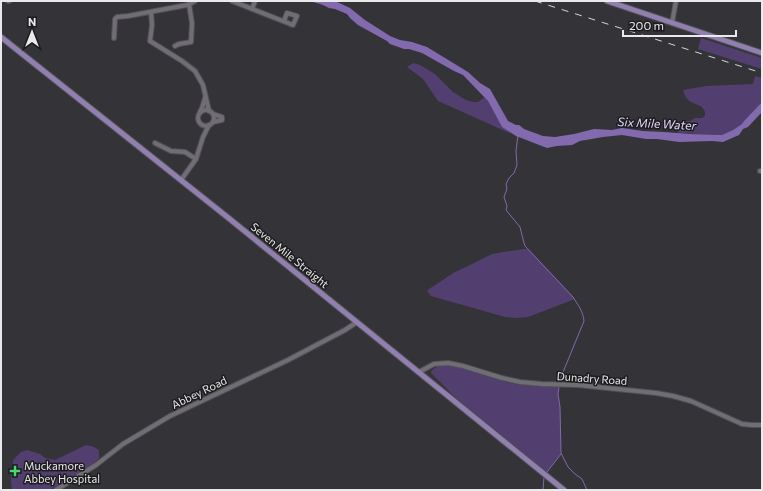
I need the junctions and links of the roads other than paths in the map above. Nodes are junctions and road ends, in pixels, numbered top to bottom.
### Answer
1 (170, 1) edge
2 (195, 1) edge
3 (232, 1) edge
4 (255, 1) edge
5 (607, 1) edge
6 (676, 1) edge
7 (189, 4) junction
8 (170, 8) junction
9 (252, 9) junction
10 (151, 12) junction
11 (284, 21) dead end
12 (672, 23) junction
13 (1, 37) edge
14 (114, 38) dead end
15 (175, 46) dead end
16 (762, 53) edge
17 (205, 94) junction
18 (200, 112) junction
19 (211, 113) junction
20 (199, 123) junction
21 (211, 123) junction
22 (203, 137) junction
23 (155, 143) dead end
24 (196, 159) junction
25 (181, 180) junction
26 (357, 322) junction
27 (419, 372) junction
28 (762, 425) edge
29 (56, 490) edge
30 (564, 490) edge

1 - 8 street
2 - 7 street
3 - 9 street
4 - 9 street
5 - 12 main road
6 - 12 street
7 - 8 street
7 - 15 street
8 - 10 street
9 - 11 street
10 - 14 street
10 - 17 street
12 - 16 main road
13 - 25 main road, Seven Mile Straight
17 - 18 street
17 - 19 street
18 - 19 street
18 - 20 street
19 - 21 street
19 - 21 street
20 - 21 street
20 - 22 street
21 - 22 street
22 - 24 street
23 - 24 street
24 - 25 street
25 - 26 main road, Seven Mile Straight
26 - 27 main road, Seven Mile Straight
26 - 29 street, Abbey Road
27 - 28 street, Dunadry Road
27 - 30 main road, Seven Mile Straight

